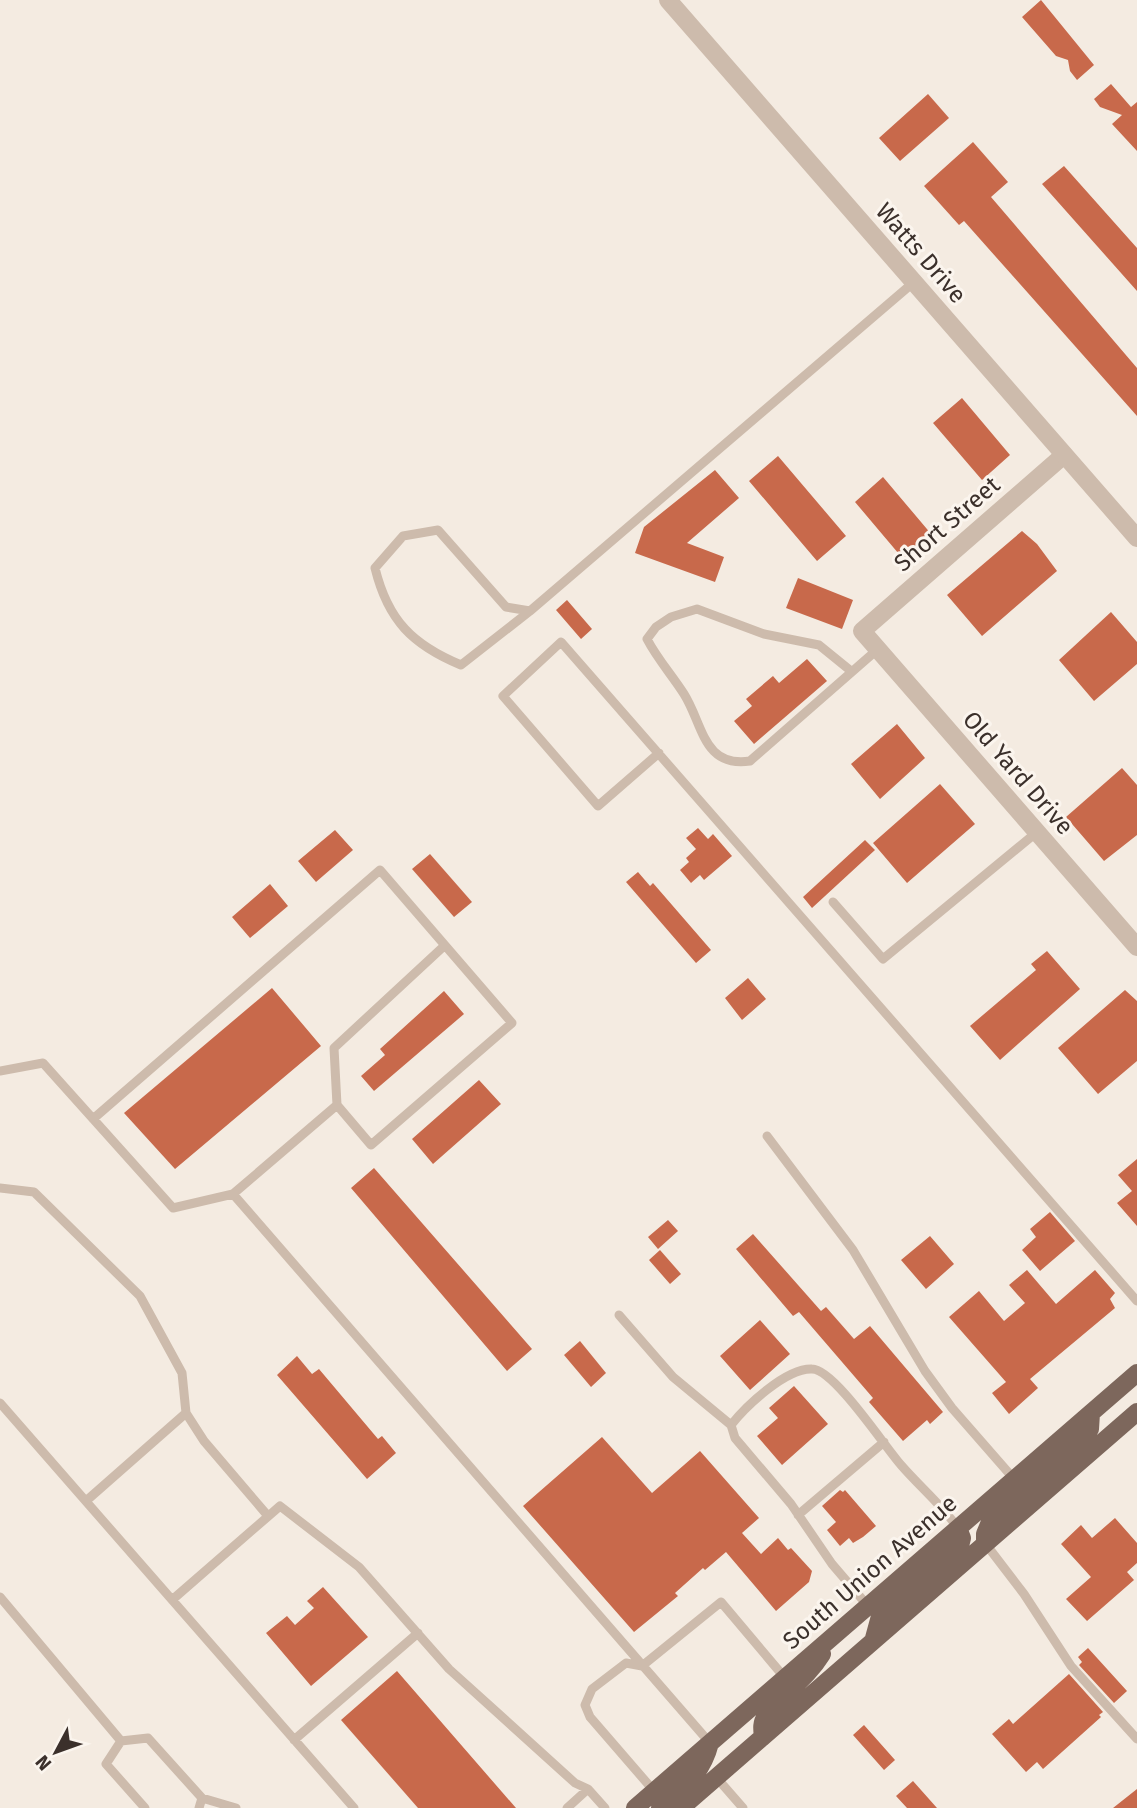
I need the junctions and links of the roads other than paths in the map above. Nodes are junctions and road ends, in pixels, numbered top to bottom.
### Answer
1 (668, 0) edge
2 (914, 282) junction
3 (1064, 455) junction
4 (1137, 538) edge
5 (530, 611) junction
6 (862, 631) joint
7 (878, 649) junction
8 (851, 671) junction
9 (659, 753) junction
10 (1037, 832) junction
11 (833, 902) dead end
12 (443, 947) junction
13 (1137, 947) edge
14 (0, 1071) edge
15 (337, 1105) junction
16 (93, 1119) junction
17 (767, 1136) dead end
18 (0, 1188) edge
19 (233, 1194) junction
20 (1137, 1301) edge
21 (619, 1315) dead end
22 (1137, 1373) edge
23 (0, 1403) edge
24 (1137, 1412) edge
25 (186, 1413) junction
26 (1091, 1413) junction
27 (731, 1425) junction
28 (884, 1442) junction
29 (1014, 1479) junction
30 (86, 1501) junction
31 (798, 1515) junction
32 (268, 1516) junction
33 (958, 1528) junction
34 (985, 1543) junction
35 (0, 1597) edge
36 (172, 1600) junction
37 (868, 1606) junction
38 (418, 1633) junction
39 (874, 1638) junction
40 (830, 1639) junction
41 (642, 1665) junction
42 (785, 1678) junction
43 (763, 1737) junction
44 (1137, 1739) edge
45 (294, 1740) junction
46 (121, 1741) junction
47 (710, 1743) junction
48 (716, 1777) junction
49 (588, 1789) junction
50 (657, 1800) edge
51 (200, 1803) edge
52 (145, 1808) edge
53 (236, 1808) edge
54 (354, 1808) edge
55 (567, 1808) edge
56 (605, 1808) edge
57 (635, 1808) edge
58 (681, 1808) edge
59 (743, 1808) edge

1 - 2 street, Watts Drive
2 - 3 street, Watts Drive
2 - 5 lane
3 - 4 street, Watts Drive
3 - 6 street, Short Street
5 - 5 lane
6 - 7 street, Old Yard Drive
7 - 8 lane
7 - 10 street, Old Yard Drive
8 - 8 lane
9 - 9 lane
9 - 20 lane
10 - 11 lane
10 - 13 street, Old Yard Drive
12 - 15 lane
12 - 15 lane
12 - 16 lane
14 - 16 lane
15 - 19 lane
16 - 19 lane
17 - 29 lane
18 - 25 lane
19 - 41 lane
21 - 27 lane
22 - 26 main road, South Union Avenue
23 - 30 lane
24 - 34 main road
25 - 30 lane
25 - 32 lane
26 - 29 main road, South Union Avenue
26 - 34 main road
27 - 28 lane
27 - 31 lane
28 - 31 lane
28 - 33 lane
29 - 33 main road, South Union Avenue
30 - 36 lane
31 - 37 lane
32 - 36 lane
32 - 38 lane
33 - 37 main road, South Union Avenue
33 - 39 main road
34 - 39 main road
34 - 44 lane
35 - 46 lane
36 - 45 lane
37 - 40 main road, South Union Avenue
38 - 45 lane
38 - 49 lane
39 - 43 main road
40 - 42 main road, South Union Avenue
40 - 43 main road
41 - 42 lane
41 - 47 lane
41 - 50 lane
42 - 47 main road, South Union Avenue
43 - 48 main road
45 - 54 lane
46 - 51 lane
46 - 52 lane
47 - 50 main road, South Union Avenue
48 - 58 main road
48 - 59 lane
49 - 55 lane
49 - 56 lane
50 - 57 main road, South Union Avenue
51 - 53 lane

